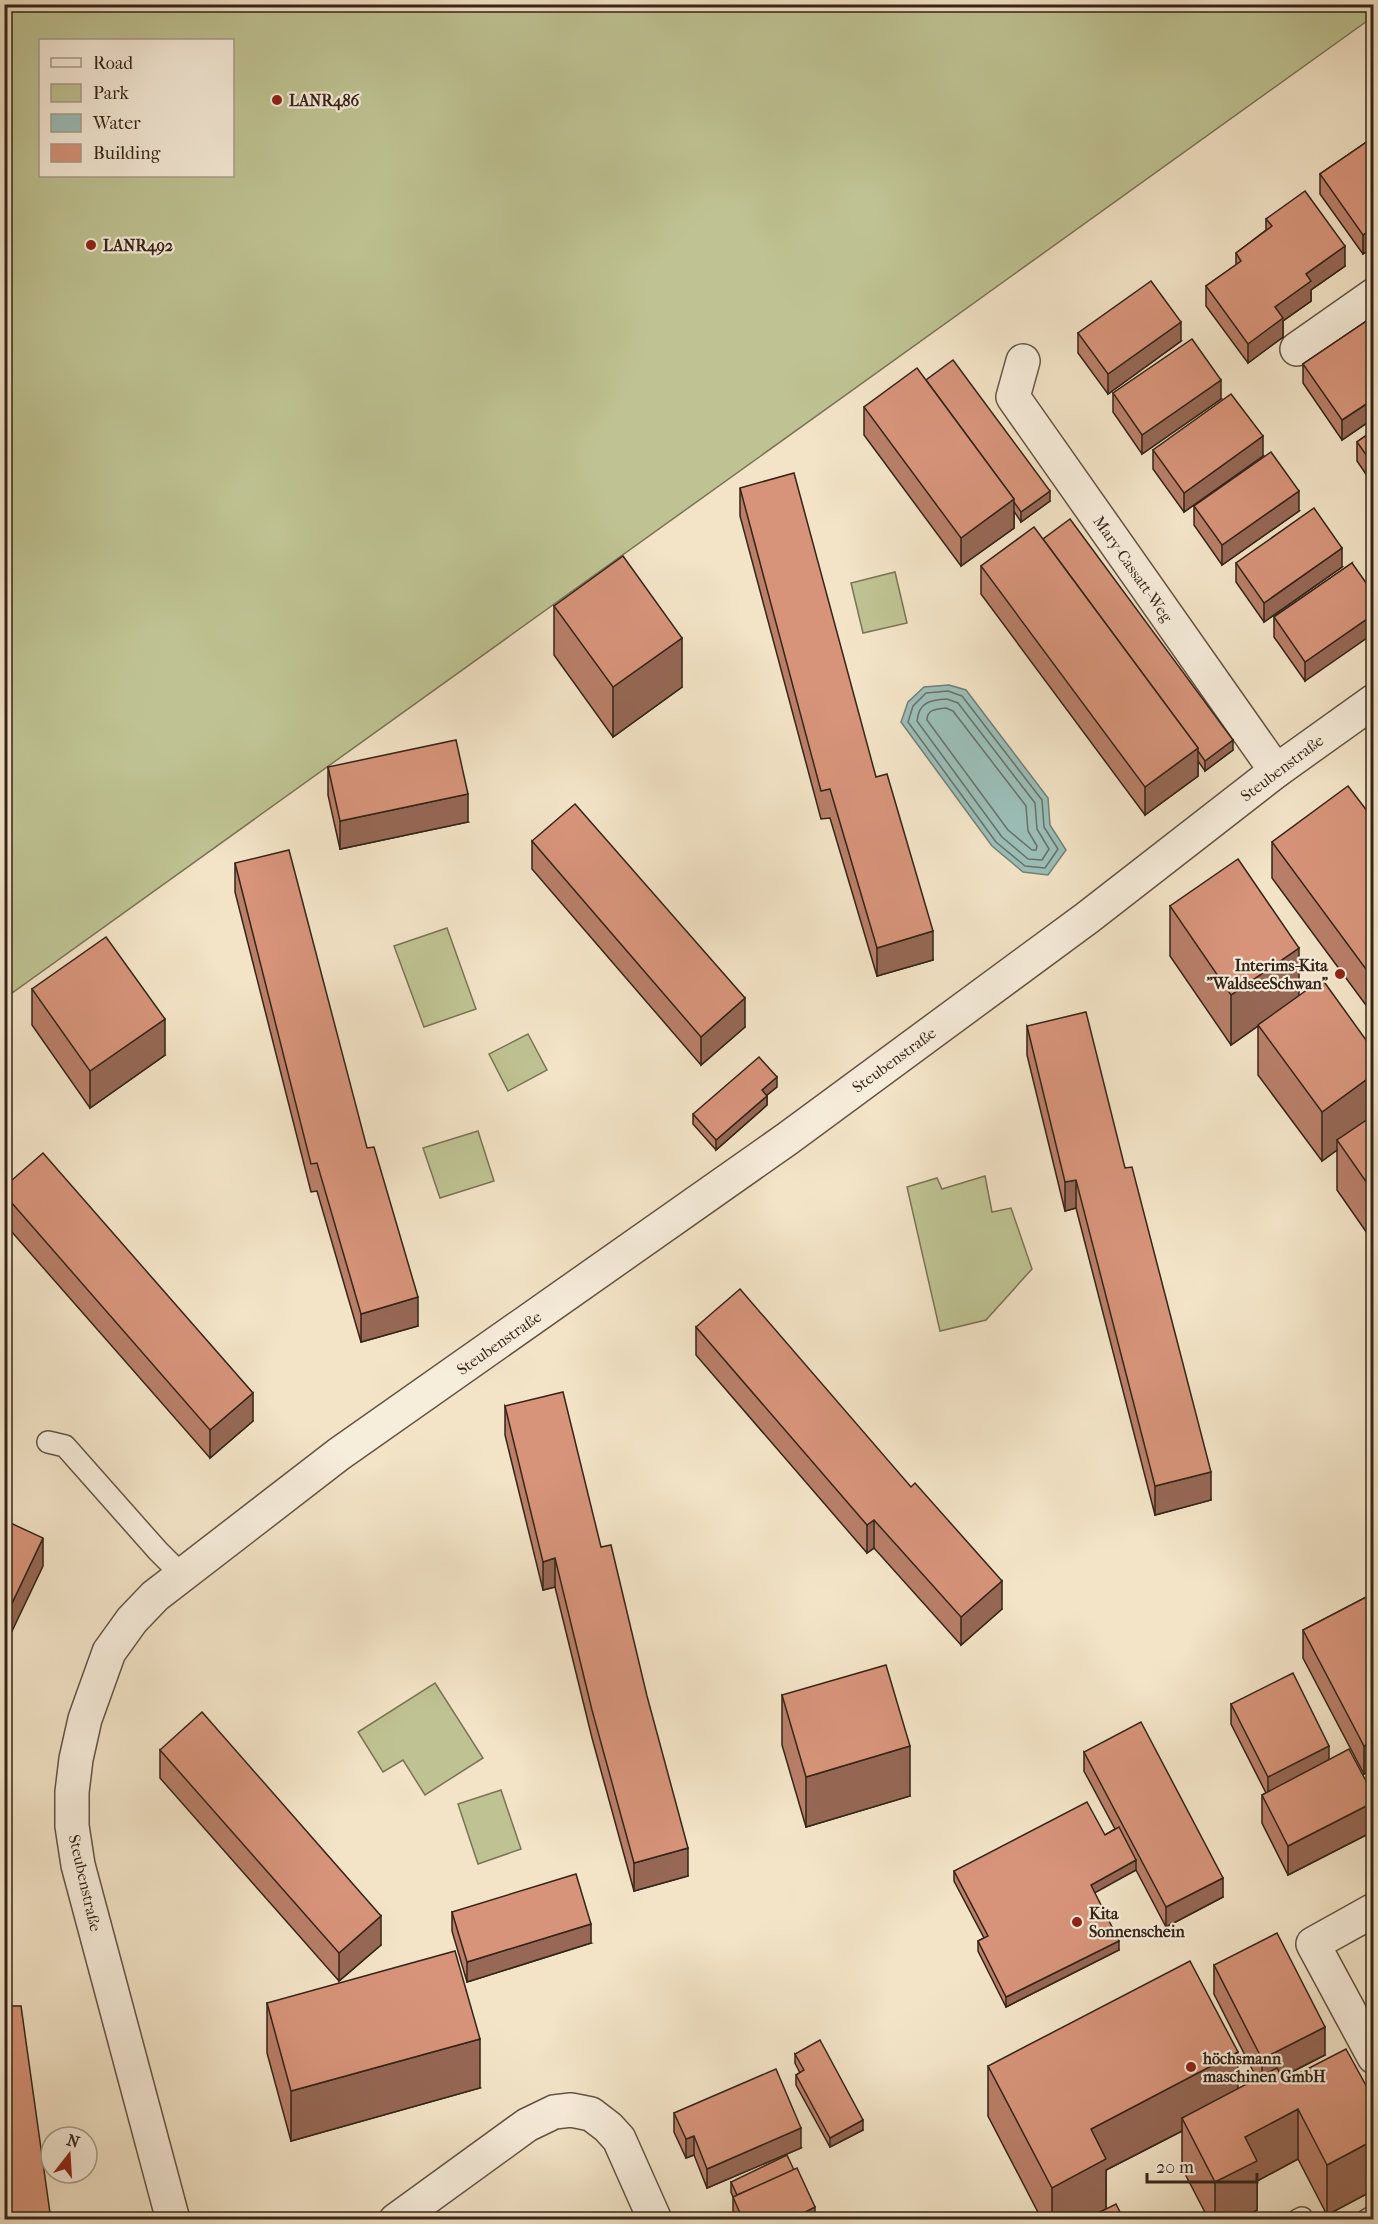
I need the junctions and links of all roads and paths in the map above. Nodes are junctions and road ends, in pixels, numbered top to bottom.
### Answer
1 (1374, 295) edge
2 (1297, 349) dead end
3 (1023, 360) dead end
4 (1374, 700) edge
5 (1276, 771) junction
6 (48, 1442) dead end
7 (181, 1574) junction
8 (1374, 1910) edge
9 (1374, 2057) edge
10 (1374, 2216) edge
11 (173, 2220) edge
12 (396, 2220) edge
13 (655, 2220) edge
14 (1367, 2220) edge

1 - 2 street
3 - 5 street, Mary-Cassatt-Weg
4 - 5 street, Steubenstraße
5 - 7 street, Steubenstraße
6 - 7 lane
7 - 11 street, Steubenstraße
8 - 9 street
10 - 14 lane
12 - 13 street

